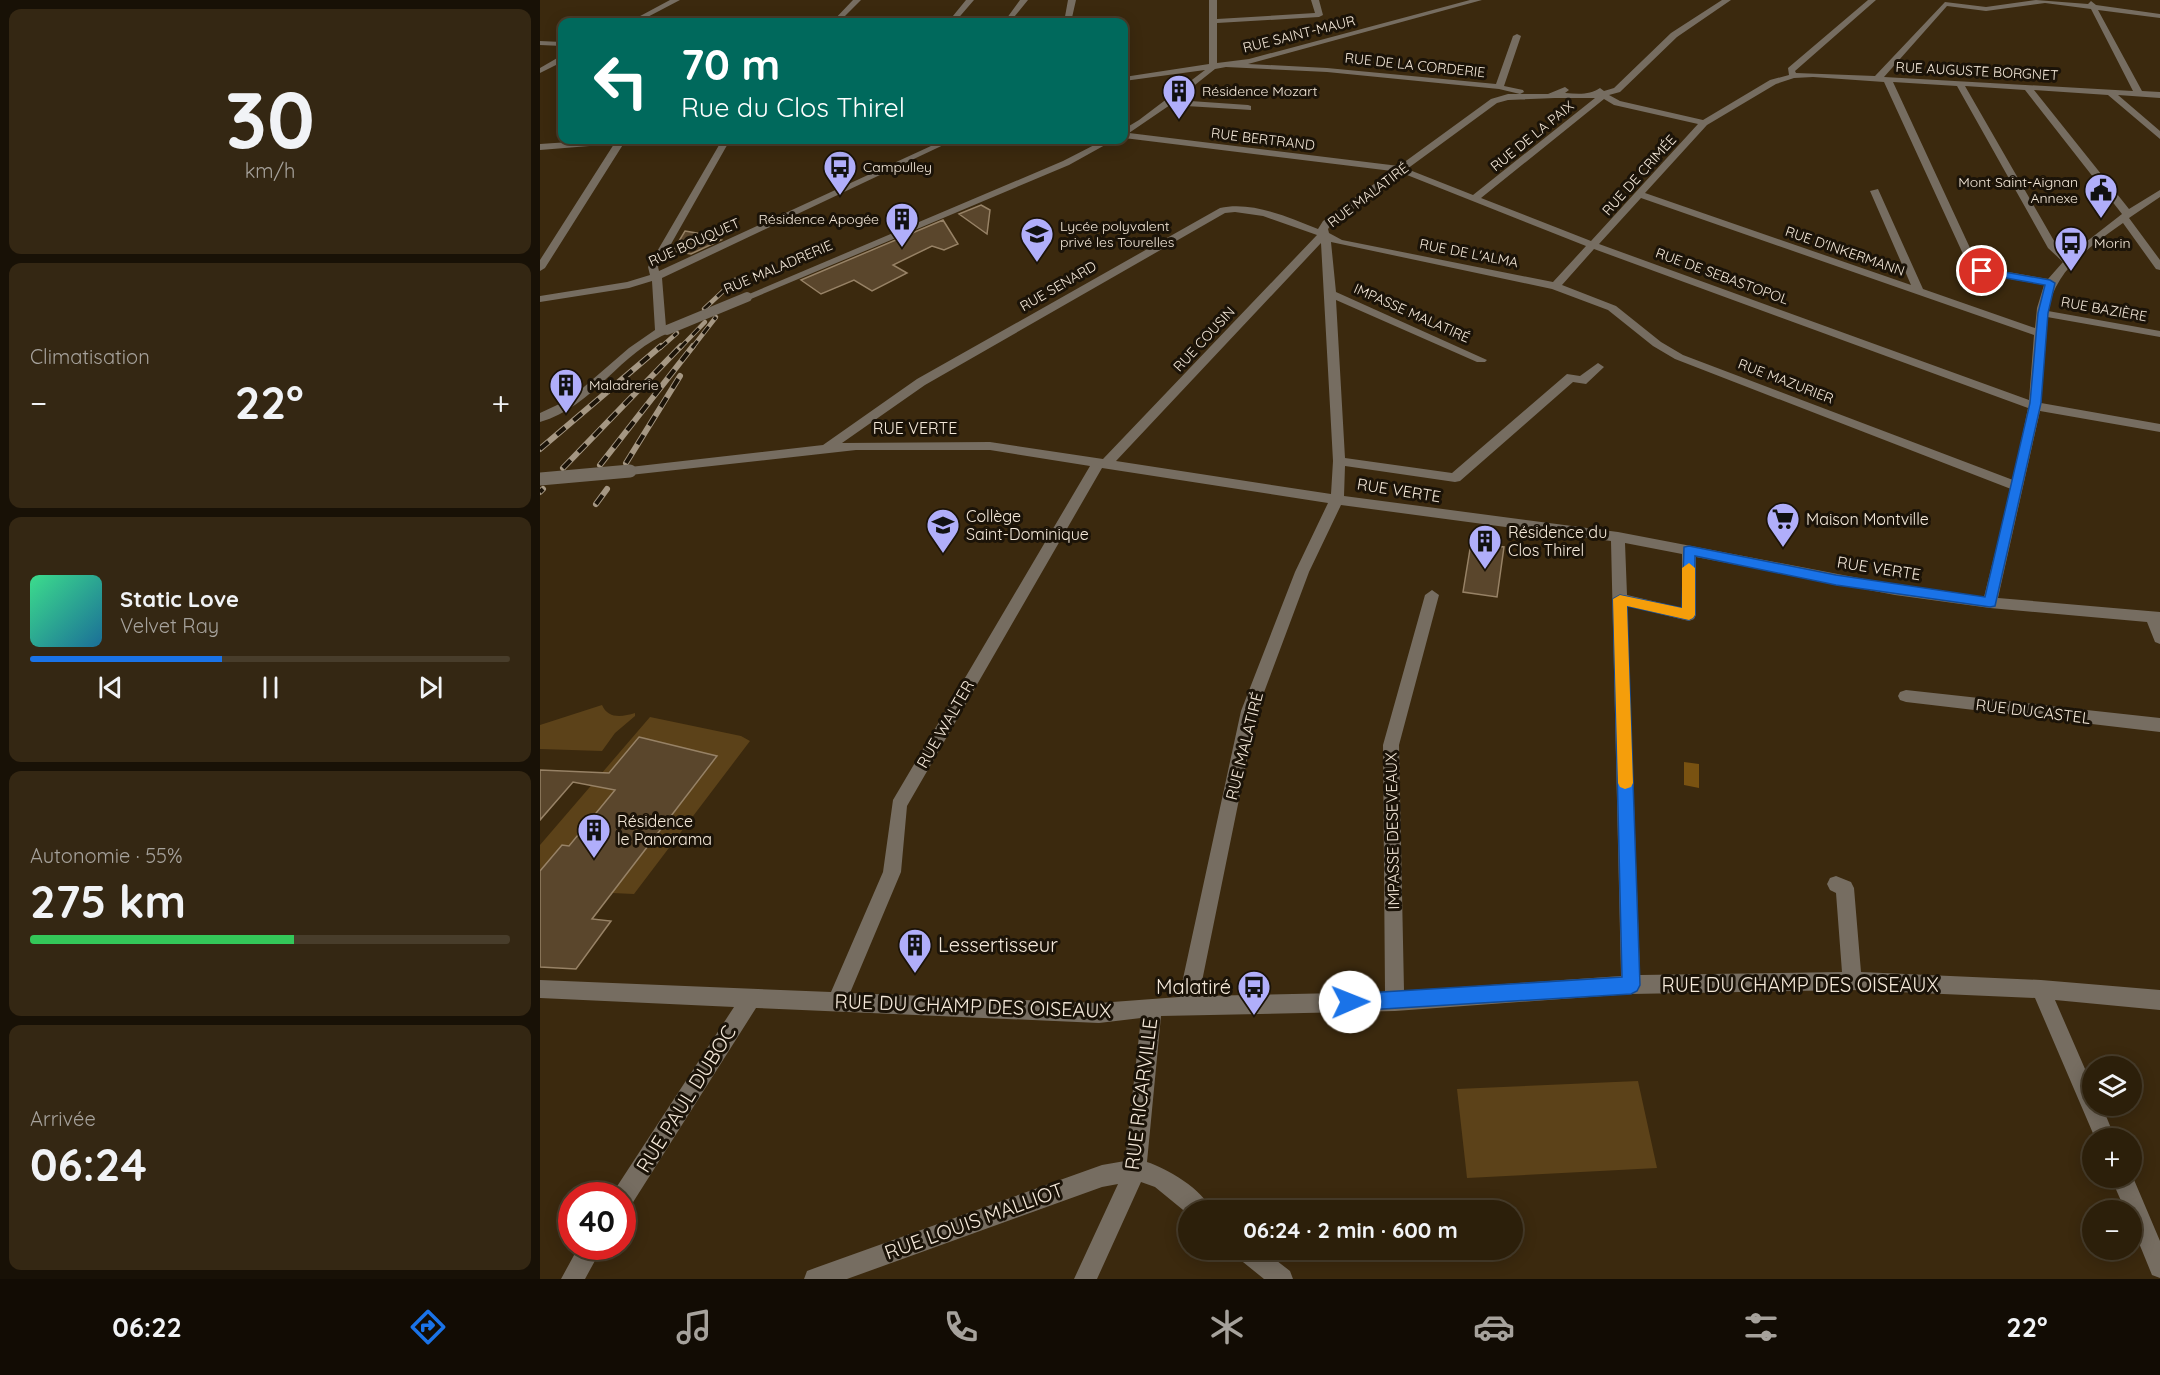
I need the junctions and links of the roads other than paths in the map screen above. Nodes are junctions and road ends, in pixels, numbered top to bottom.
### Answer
1 (676, 0) edge
2 (857, 0) edge
3 (970, 0) edge
4 (1024, 0) edge
5 (1072, 0) edge
6 (1213, 0) edge
7 (1315, 0) edge
8 (1478, 0) edge
9 (1727, 0) edge
10 (1872, 0) edge
11 (1946, 2) edge
12 (1713, 4) edge
13 (2092, 4) edge
14 (2160, 16) edge
15 (641, 18) edge
16 (839, 18) edge
17 (954, 18) edge
18 (1009, 18) edge
19 (1068, 18) edge
20 (1214, 21) junction
21 (1517, 36) dead end
22 (540, 43) edge
23 (558, 44) edge
24 (1267, 56) junction
25 (558, 61) edge
26 (1228, 65) junction
27 (1213, 67) junction
28 (1328, 70) junction
29 (540, 71) edge
30 (1635, 71) junction
31 (1793, 76) junction
32 (1128, 78) edge
33 (1877, 79) junction
34 (1887, 79) junction
35 (1960, 84) junction
36 (1499, 87) junction
37 (1596, 87) junction
38 (2027, 87) junction
39 (1565, 90) junction
40 (2111, 93) junction
41 (1605, 94) junction
42 (2139, 94) junction
43 (1553, 95) junction
44 (2160, 95) edge
45 (1166, 102) junction
46 (1248, 108) dead end
47 (1704, 123) junction
48 (1128, 131) edge
49 (1128, 135) edge
50 (2160, 136) edge
51 (560, 144) edge
52 (618, 144) edge
53 (724, 144) edge
54 (941, 144) edge
55 (1102, 144) edge
56 (540, 147) edge
57 (1400, 169) junction
58 (1875, 191) dead end
59 (2160, 193) edge
60 (1639, 194) junction
61 (1475, 198) junction
62 (2126, 216) junction
63 (1324, 234) junction
64 (1593, 245) junction
65 (2069, 262) junction
66 (2160, 267) edge
67 (540, 268) edge
68 (657, 276) junction
69 (2050, 283) junction
70 (1556, 286) junction
71 (1918, 292) junction
72 (1331, 294) junction
73 (540, 299) edge
74 (2043, 313) junction
75 (664, 331) junction
76 (2041, 334) junction
77 (2160, 334) edge
78 (1480, 360) dead end
79 (1598, 367) dead end
80 (2034, 406) junction
81 (540, 418) edge
82 (2160, 428) edge
83 (823, 451) junction
84 (1339, 461) junction
85 (1102, 464) junction
86 (540, 479) edge
87 (2016, 486) junction
88 (1337, 499) junction
89 (1618, 537) junction
90 (1689, 551) junction
91 (1432, 595) dead end
92 (1620, 599) junction
93 (1990, 603) junction
94 (2156, 618) edge
95 (2160, 638) edge
96 (1906, 696) dead end
97 (2160, 725) edge
98 (1836, 884) dead end
99 (1852, 981) junction
100 (1631, 985) junction
101 (540, 989) edge
102 (2041, 989) junction
103 (750, 999) junction
104 (2160, 1000) edge
105 (1395, 1001) junction
106 (836, 1003) junction
107 (1187, 1006) junction
108 (1152, 1007) junction
109 (2101, 1128) edge
110 (1135, 1171) junction
111 (633, 1182) edge
112 (2126, 1188) edge
113 (1188, 1200) edge
114 (584, 1260) edge
115 (1258, 1260) edge
116 (2160, 1267) edge
117 (572, 1279) edge
118 (815, 1279) edge
119 (1085, 1279) edge
120 (1282, 1279) edge

1 - 15 street
2 - 16 street
3 - 17 street
4 - 18 street
5 - 19 street
6 - 20 street
7 - 20 street
8 - 24 street, RUE SAINT-MAUR
9 - 12 street
10 - 31 street
11 - 13 street
11 - 33 street
12 - 30 street
13 - 14 street
13 - 42 street
20 - 27 street
21 - 36 street
22 - 23 street
24 - 26 street, RUE SAINT-MAUR
24 - 28 street, RUE DE LA CORDERIE
25 - 29 street
26 - 27 street, RUE SAINT-MAUR
26 - 28 street, RUE DE LA CORDERIE
27 - 32 street, RUE SAINT-MAUR
27 - 45 street
28 - 36 street, RUE DE LA CORDERIE
30 - 37 street, RUE DE LA CORDERIE
30 - 41 street, RUE DE LA CORDERIE
31 - 33 street, RUE AUGUSTE BORGNET
31 - 47 street
33 - 34 street, RUE AUGUSTE BORGNET
34 - 35 street, RUE AUGUSTE BORGNET
34 - 69 street
35 - 38 street, RUE AUGUSTE BORGNET
35 - 65 street
36 - 39 street, RUE DE LA CORDERIE
36 - 43 street, RUE DE LA CORDERIE
37 - 39 street, RUE DE LA CORDERIE
37 - 41 street
38 - 40 street, RUE AUGUSTE BORGNET
38 - 62 street
39 - 43 street
40 - 42 street, RUE AUGUSTE BORGNET
40 - 50 street
41 - 43 street, RUE DE LA CORDERIE
41 - 47 street
41 - 61 street, RUE DE LA PAIX
42 - 44 street, RUE AUGUSTE BORGNET
43 - 57 street, RUE MALATIRÉ
45 - 46 street
45 - 48 street
47 - 60 street, RUE DE CRIMÉE
49 - 57 street, RUE BERTRAND
51 - 56 street
52 - 67 street
53 - 68 street
54 - 68 street, RUE BOUQUET
55 - 75 street, RUE MALADRERIE, bridge
57 - 61 street, RUE DE SEBASTOPOL
57 - 63 street, RUE MALATIRÉ
58 - 71 street
59 - 62 street
60 - 64 street, RUE DE CRIMÉE
60 - 71 street, RUE D'INKERMANN
61 - 64 street, RUE DE SEBASTOPOL
62 - 65 street
62 - 66 street
63 - 70 street, RUE DE L'ALMA
63 - 72 street, RUE MALATIRÉ
63 - 83 street, RUE SENARD
63 - 85 street, RUE COUSIN
64 - 70 street
64 - 80 street, RUE DE SEBASTOPOL
65 - 69 street
68 - 73 street, RUE BOUQUET
68 - 75 street
69 - 74 street
70 - 87 street, RUE MAZURIER
71 - 76 street, RUE D'INKERMANN
72 - 78 street, IMPASSE MALATIRÉ
72 - 84 street, RUE MALATIRÉ
74 - 76 street
74 - 77 street, RUE BAZIÈRE
75 - 81 street, RUE MALADRERIE
76 - 80 street
79 - 84 street
80 - 82 street, RUE DE SEBASTOPOL
80 - 87 street
83 - 85 street, RUE VERTE
83 - 86 street, RUE VERTE, bridge
84 - 88 street, RUE MALATIRÉ
85 - 88 street, RUE VERTE
85 - 106 street, RUE WALTER
87 - 93 street
88 - 89 street, RUE VERTE
88 - 107 street, RUE MALATIRÉ
89 - 90 street, RUE VERTE
89 - 92 street
90 - 92 street
90 - 93 street, RUE VERTE
91 - 105 street, IMPASSE DESEVEAUX
92 - 100 street
93 - 94 street, RUE VERTE
94 - 95 street
96 - 97 street, RUE DUCASTEL
98 - 99 street
99 - 100 street, RUE DU CHAMP DES OISEAUX
99 - 102 street, RUE DU CHAMP DES OISEAUX
100 - 105 street, RUE DU CHAMP DES OISEAUX
101 - 103 street, RUE DU CHAMP DES OISEAUX
102 - 104 street, RUE DU CHAMP DES OISEAUX
102 - 109 street
103 - 106 street, RUE DU CHAMP DES OISEAUX
103 - 111 street, RUE PAUL DUBOC
105 - 107 street, RUE DU CHAMP DES OISEAUX
106 - 108 street, RUE DU CHAMP DES OISEAUX
107 - 108 street, RUE DU CHAMP DES OISEAUX
108 - 110 street, RUE RICARVILLE
110 - 113 street
110 - 118 street, RUE LOUIS MALLIOT
110 - 119 street, RUE RICARVILLE
112 - 116 street
114 - 117 street
115 - 120 street

